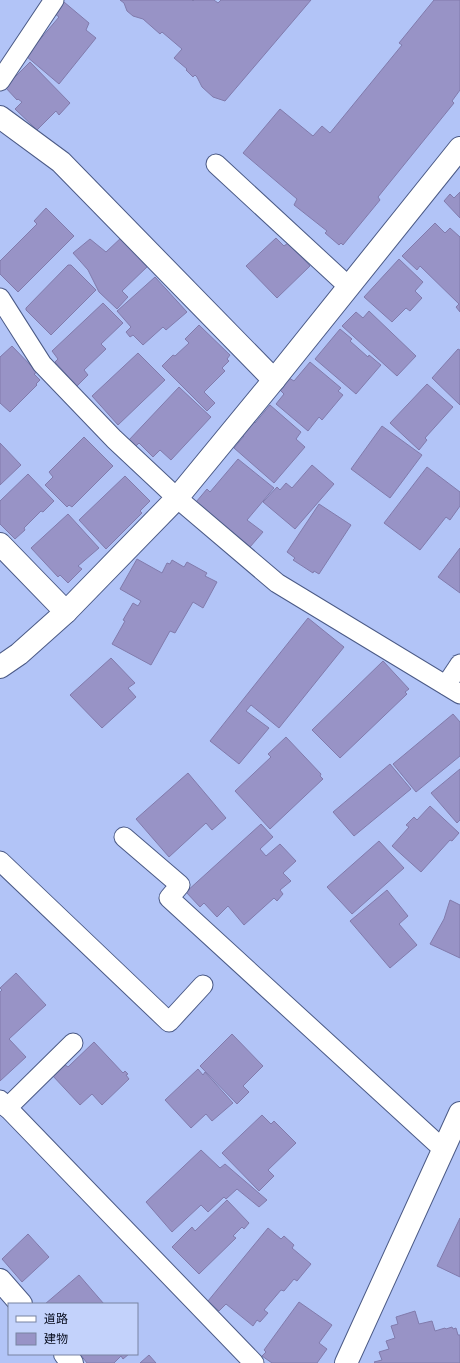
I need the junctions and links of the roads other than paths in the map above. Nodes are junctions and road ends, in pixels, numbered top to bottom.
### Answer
1 (54, 0) edge
2 (0, 81) edge
3 (0, 117) edge
4 (460, 148) edge
5 (216, 164) dead end
6 (348, 286) junction
7 (0, 298) edge
8 (274, 380) junction
9 (177, 498) junction
10 (0, 544) edge
11 (66, 612) junction
12 (460, 664) edge
13 (0, 667) edge
14 (453, 690) edge
15 (124, 837) dead end
16 (0, 861) edge
17 (204, 985) dead end
18 (73, 1043) dead end
19 (4, 1104) edge
20 (460, 1113) edge
21 (444, 1150) junction
22 (0, 1280) edge
23 (20, 1303) edge
24 (65, 1355) edge
25 (72, 1363) edge
26 (254, 1363) edge
27 (346, 1363) edge

1 - 2 lane
3 - 8 street
4 - 6 street
5 - 6 lane
6 - 8 street
7 - 9 lane
8 - 9 street
9 - 11 street
9 - 14 lane
10 - 11 street
11 - 13 street
12 - 14 lane
15 - 21 lane
16 - 17 lane
18 - 19 lane
19 - 26 lane
20 - 21 street
21 - 27 street
22 - 23 street
24 - 25 street

